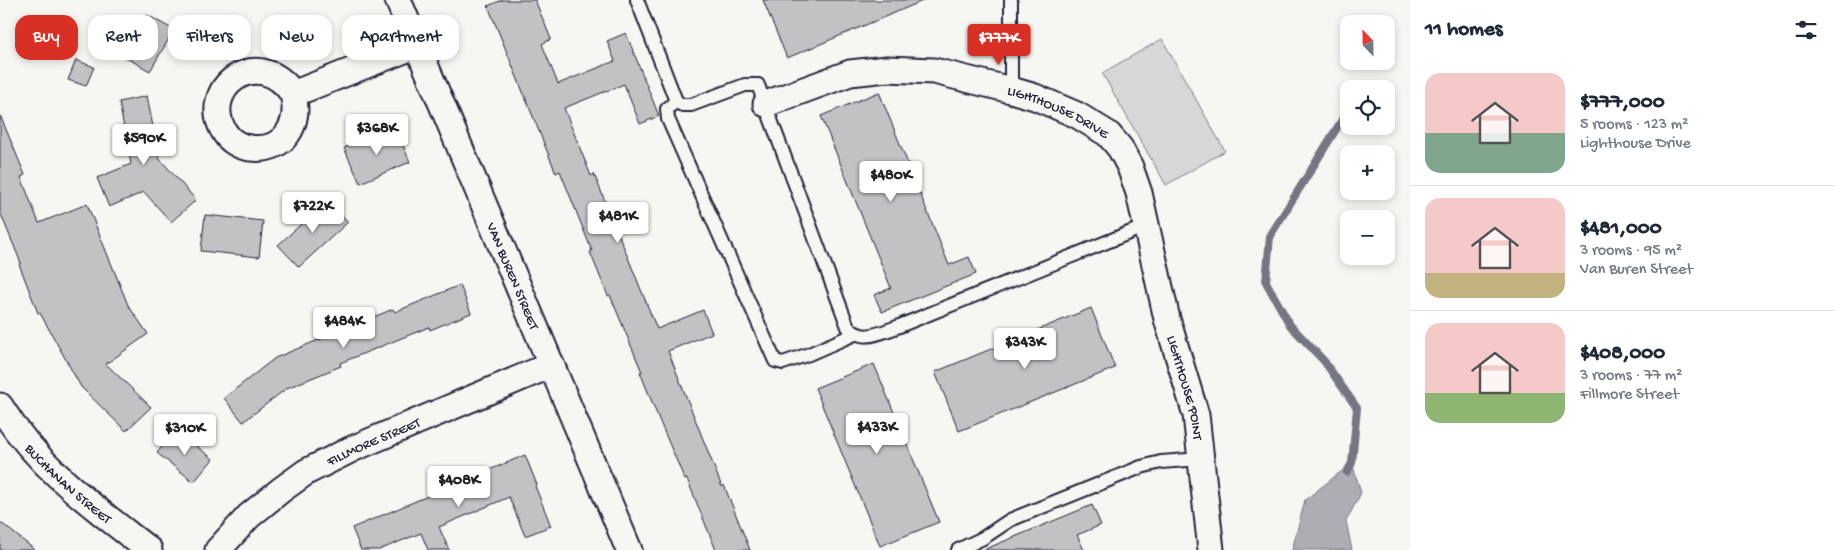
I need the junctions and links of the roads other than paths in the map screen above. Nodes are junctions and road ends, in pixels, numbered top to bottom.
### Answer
1 (398, 0) edge
2 (637, 0) edge
3 (1010, 0) edge
4 (404, 15) edge
5 (379, 60) edge
6 (423, 60) edge
7 (1011, 90) junction
8 (293, 94) dead end
9 (676, 101) junction
10 (766, 104) junction
11 (1146, 226) junction
12 (854, 334) junction
13 (551, 365) junction
14 (0, 406) edge
15 (1201, 458) junction
16 (149, 550) edge
17 (218, 550) edge
18 (629, 550) edge
19 (958, 550) edge
20 (1211, 550) edge

1 - 4 street, VAN BUREN STREET
2 - 9 lane
3 - 7 lane
5 - 8 street
6 - 13 street, VAN BUREN STREET
7 - 10 street, LIGHTHOUSE DRIVE
7 - 11 street, LIGHTHOUSE DRIVE
9 - 10 lane
9 - 12 lane
10 - 12 lane
11 - 12 lane
11 - 15 street, LIGHTHOUSE POINT
13 - 17 street, FILLMORE STREET
13 - 18 street, VAN BUREN STREET
14 - 16 street, BUCHANAN STREET
15 - 19 lane
15 - 20 street, LIGHTHOUSE POINT

